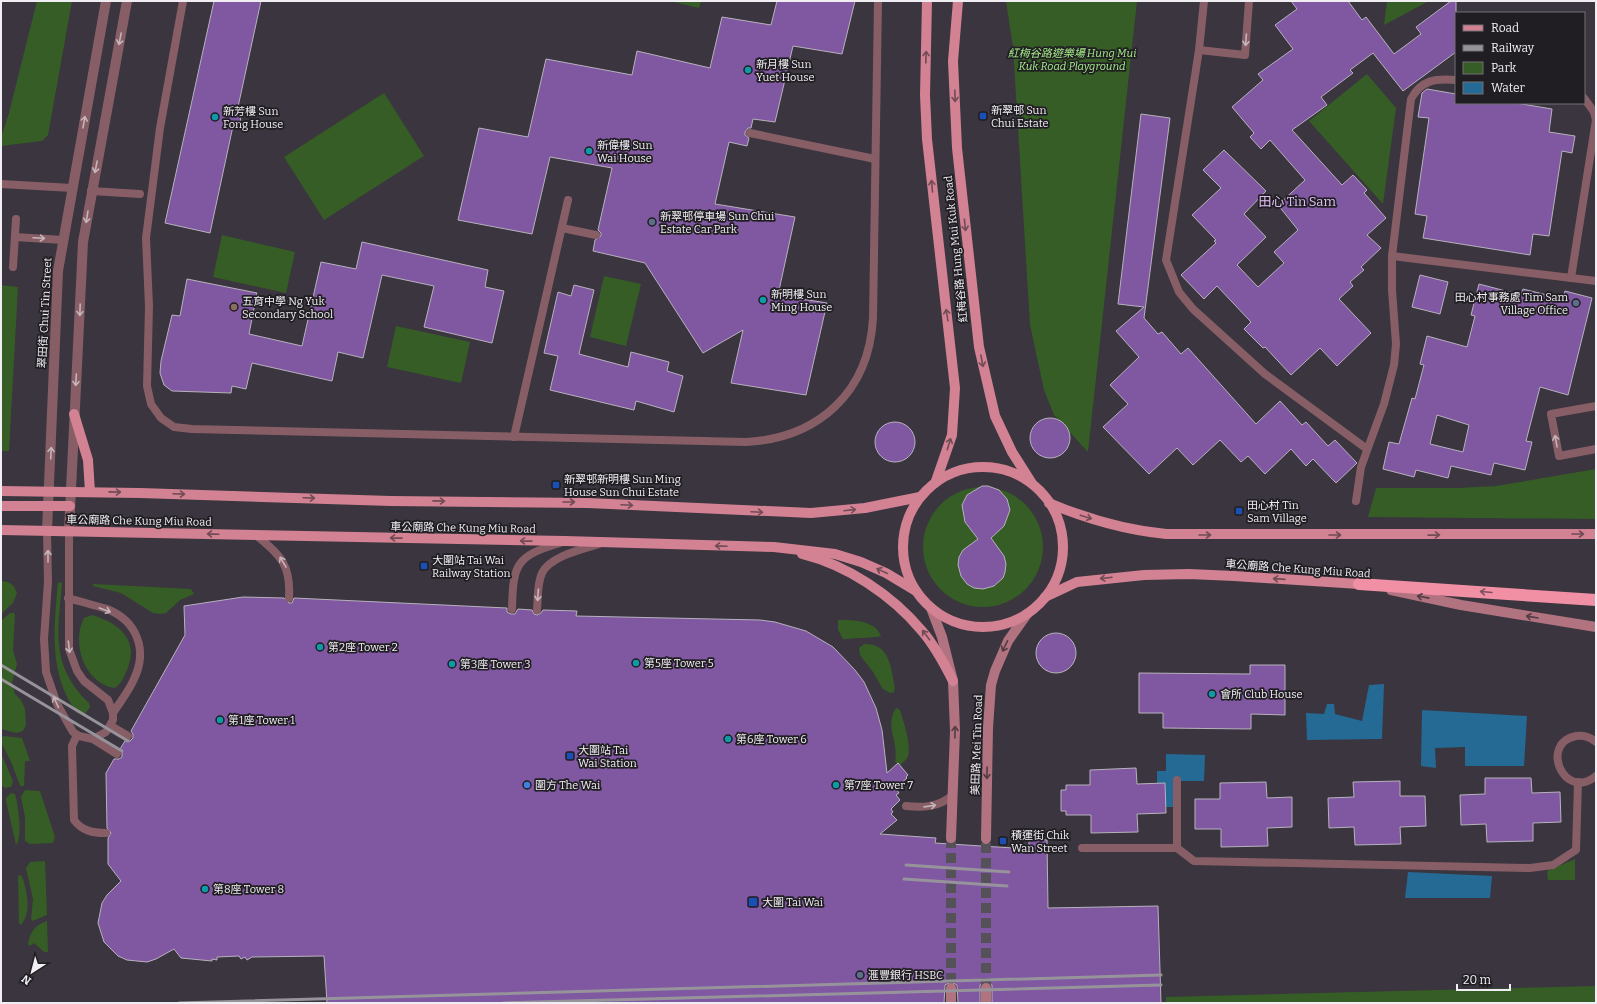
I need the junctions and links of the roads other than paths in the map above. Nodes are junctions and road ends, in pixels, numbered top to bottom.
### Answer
1 (106, 1) edge
2 (127, 1) edge
3 (183, 1) edge
4 (878, 1) edge
5 (927, 1) edge
6 (958, 1) edge
7 (1204, 1) edge
8 (1249, 1) edge
9 (1199, 50) junction
10 (1455, 80) edge
11 (1585, 99) edge
12 (750, 133) dead end
13 (875, 159) junction
14 (1, 184) edge
15 (72, 188) junction
16 (91, 191) junction
17 (140, 194) dead end
18 (568, 200) dead end
19 (16, 219) dead end
20 (562, 228) junction
21 (596, 235) dead end
22 (15, 237) junction
23 (63, 240) junction
24 (1392, 256) junction
25 (13, 267) dead end
26 (1571, 278) junction
27 (1596, 281) edge
28 (1596, 406) edge
29 (74, 414) junction
30 (514, 437) junction
31 (1596, 449) edge
32 (1367, 450) junction
33 (936, 481) junction
34 (1032, 484) junction
35 (1, 491) edge
36 (49, 492) junction
37 (70, 492) junction
38 (90, 492) junction
39 (920, 497) junction
40 (1356, 500) dead end
41 (1049, 503) junction
42 (1, 506) edge
43 (48, 506) junction
44 (70, 506) junction
45 (1, 530) edge
46 (48, 531) junction
47 (69, 531) junction
48 (1596, 534) edge
49 (257, 536) junction
50 (565, 541) junction
51 (606, 542) junction
52 (774, 547) junction
53 (1359, 584) junction
54 (916, 591) junction
55 (1045, 597) junction
56 (68, 598) junction
57 (288, 598) dead end
58 (1596, 600) edge
59 (931, 608) junction
60 (512, 609) dead end
61 (537, 610) dead end
62 (1027, 614) junction
63 (1596, 627) edge
64 (953, 681) junction
65 (113, 713) junction
66 (111, 726) junction
67 (76, 735) junction
68 (128, 736) dead end
69 (93, 739) junction
70 (1596, 742) edge
71 (117, 754) dead end
72 (1596, 776) edge
73 (1177, 780) dead end
74 (1578, 782) junction
75 (952, 796) junction
76 (906, 806) dead end
77 (106, 833) dead end
78 (951, 838) tunnel mouth
79 (986, 839) tunnel mouth
80 (1082, 848) dead end
81 (1177, 848) junction
82 (951, 988) tunnel mouth
83 (986, 988) tunnel mouth
84 (951, 1003) edge
85 (986, 1003) edge

15 -> 1 street, 翠田街 Chui Tin Street
2 -> 16 street
3 - 30 lane
4 - 13 lane
33 -> 5 main road, 紅梅谷路 Hung Mui Kuk Road
6 -> 34 main road, 紅梅谷路 Hung Mui Kuk Road
7 - 9 lane
8 -> 9 lane
9 - 32 lane
10 - 24 lane
11 - 26 lane
12 - 13 lane
13 - 30 lane
14 - 15 lane
15 - 23 street, 翠田街 Chui Tin Street
16 - 17 lane
16 -> 29 street
18 - 20 lane
19 - 22 lane
20 - 21 lane
20 - 30 lane
22 -> 23 lane
22 - 25 lane
36 -> 23 street, 翠田街 Chui Tin Street
24 - 26 lane
24 - 32 lane
26 - 27 lane
31 -> 28 lane
29 - 37 street
29 - 38 main road
32 - 40 lane
33 - 34 main road, 車公廟路 Che Kung Miu Road
33 - 39 main road, 車公廟路 Che Kung Miu Road
34 - 41 main road, 車公廟路 Che Kung Miu Road
35 - 36 main road
36 - 37 main road
36 - 43 street, 翠田街 Chui Tin Street
37 - 38 main road
37 - 44 street
38 -> 39 main road
39 - 54 main road, 車公廟路 Che Kung Miu Road
41 -> 48 main road, 車公廟路 Che Kung Miu Road
41 - 55 main road, 車公廟路 Che Kung Miu Road
42 - 43 main road
43 - 44 main road
43 - 46 street, 翠田街 Chui Tin Street
44 - 47 street
45 - 46 main road, 車公廟路 Che Kung Miu Road
46 - 47 main road, 車公廟路 Che Kung Miu Road
67 -> 46 lane, 翠田街 Chui Tin Street
49 -> 47 main road, 車公廟路 Che Kung Miu Road
47 - 56 lane
50 -> 49 main road, 車公廟路 Che Kung Miu Road
57 -> 49 lane
50 - 51 main road, 車公廟路 Che Kung Miu Road
50 - 60 lane
52 -> 51 main road, 車公廟路 Che Kung Miu Road
51 -> 61 lane
54 -> 52 main road, 車公廟路 Che Kung Miu Road
64 -> 52 main road
53 -> 55 main road, 車公廟路 Che Kung Miu Road
58 -> 53 highway
63 -> 53 main road, 車公廟路 Che Kung Miu Road
54 - 59 main road, 車公廟路 Che Kung Miu Road
55 - 62 main road, 車公廟路 Che Kung Miu Road
56 -> 65 lane
56 -> 65 lane
59 - 62 main road, 車公廟路 Che Kung Miu Road
59 - 64 main road, 美田路 Mei Tin Road
62 -> 79 main road, 美田路 Mei Tin Road
75 -> 64 main road, 美田路 Mei Tin Road
65 - 66 lane
66 - 68 lane
66 - 69 lane
67 - 69 lane
67 - 77 lane
69 - 71 lane
70 - 74 lane
72 - 74 lane
73 - 81 lane
74 - 81 lane
76 -> 75 lane
75 - 78 main road, 美田路 Mei Tin Road
80 - 81 lane
82 - 84 main road
83 - 85 main road

